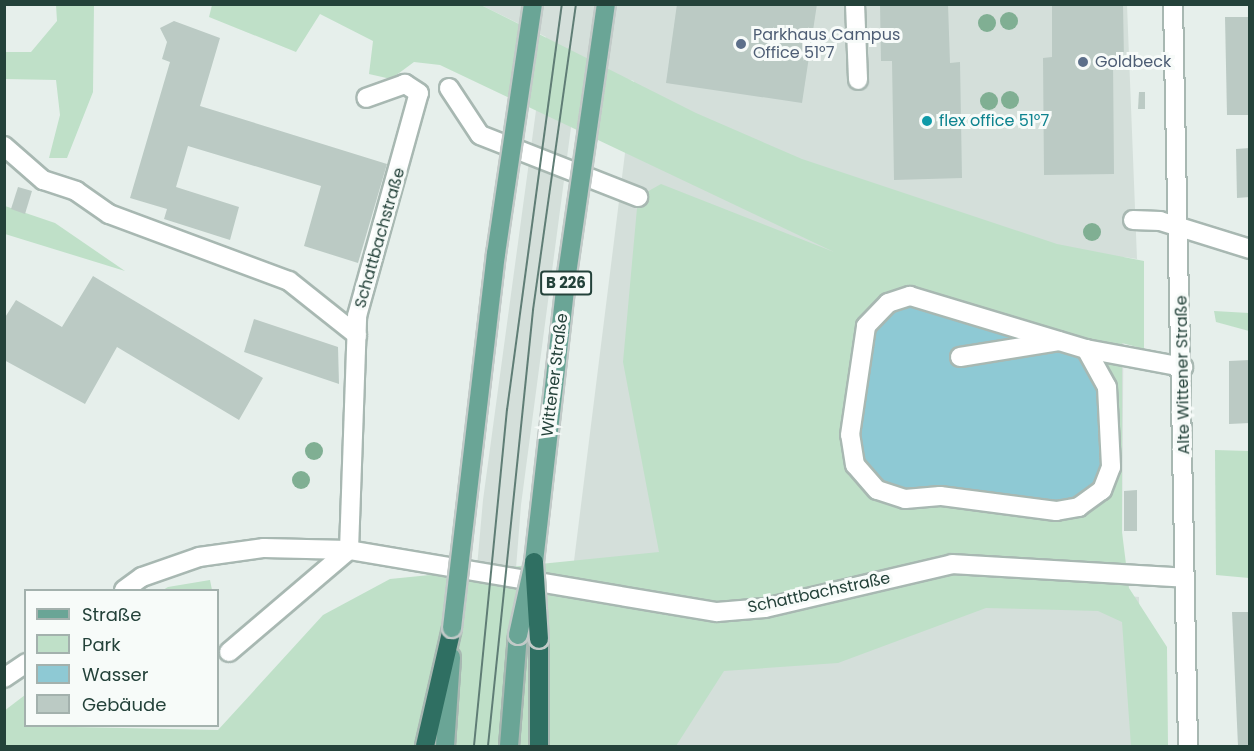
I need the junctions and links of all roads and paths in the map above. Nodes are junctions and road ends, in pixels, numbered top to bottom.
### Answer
1 (533, 4) edge
2 (606, 4) edge
3 (855, 4) edge
4 (1173, 4) edge
5 (858, 80) dead end
6 (449, 88) dead end
7 (366, 98) dead end
8 (4, 147) edge
9 (638, 197) dead end
10 (1133, 220) dead end
11 (1181, 228) junction
12 (1250, 249) edge
13 (357, 335) junction
14 (1064, 340) junction
15 (1086, 349) junction
16 (960, 357) dead end
17 (1183, 367) junction
18 (350, 550) junction
19 (534, 562) junction
20 (1185, 578) junction
21 (127, 589) edge
22 (453, 628) junction
23 (230, 652) dead end
24 (24, 664) edge
25 (5, 677) edge
26 (425, 747) edge
27 (445, 747) edge
28 (509, 747) edge
29 (538, 747) edge
30 (1188, 747) edge

1 - 22 main road, bridge
2 - 19 main road, Wittener Straße / B 226, bridge
3 - 5 street
4 - 11 street, Alte Wittener Straße
6 - 9 street
7 - 13 street, Schattbachstraße
8 - 13 street
10 - 11 street
11 - 12 street
11 - 17 street, Alte Wittener Straße
13 - 18 street, Schattbachstraße
14 - 15 street
14 - 15 street
14 - 16 street
15 - 17 street
17 - 20 street, Alte Wittener Straße
18 - 20 street, Schattbachstraße
18 - 21 street, Schattbachstraße
18 - 23 street
19 - 28 main road, Wittener Straße, bridge
19 - 29 highway, bridge
20 - 30 street, Alte Wittener Straße
22 - 26 highway
22 - 27 main road
24 - 25 street

